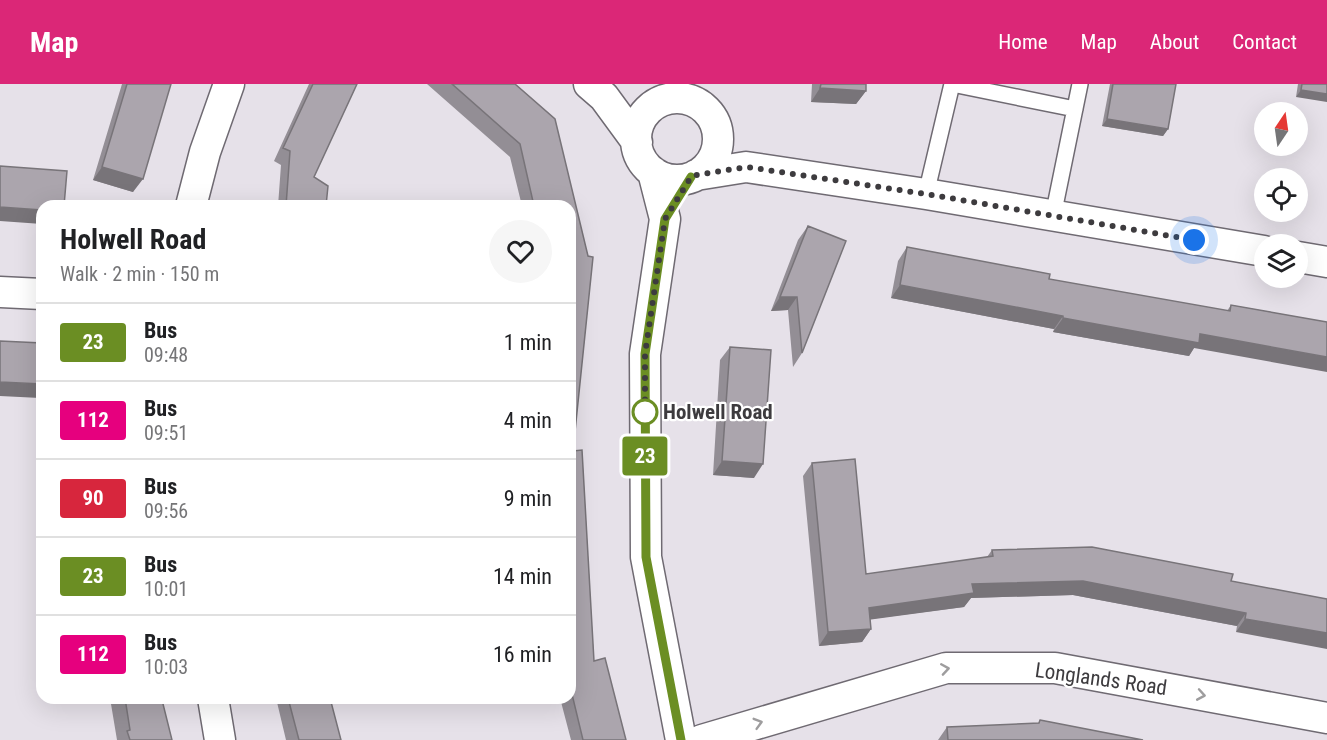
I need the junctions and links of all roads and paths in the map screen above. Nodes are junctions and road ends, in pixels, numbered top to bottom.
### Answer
1 (229, 84) edge
2 (952, 84) edge
3 (1080, 84) edge
4 (597, 90) edge
5 (685, 95) edge
6 (1075, 109) junction
7 (637, 142) junction
8 (654, 172) junction
9 (694, 176) junction
10 (926, 194) junction
11 (193, 200) edge
12 (1053, 216) junction
13 (665, 219) junction
14 (1254, 249) edge
15 (1308, 259) edge
16 (1327, 262) edge
17 (0, 292) edge
18 (36, 294) edge
19 (214, 704) edge
20 (1327, 718) edge
21 (220, 740) edge
22 (681, 740) edge
23 (702, 740) edge

1 - 11 street
2 - 6 lane
2 - 10 lane
3 - 6 lane
4 - 5 street
4 - 7 street
5 - 7 street
5 - 9 street
6 - 12 lane
7 - 8 street
8 - 9 street
8 - 13 street
9 - 10 street
9 - 13 street
10 - 12 street
12 - 14 street
13 - 22 street
15 - 16 street
17 - 18 street
19 - 21 street
23 -> 20 street, Longlands Road

